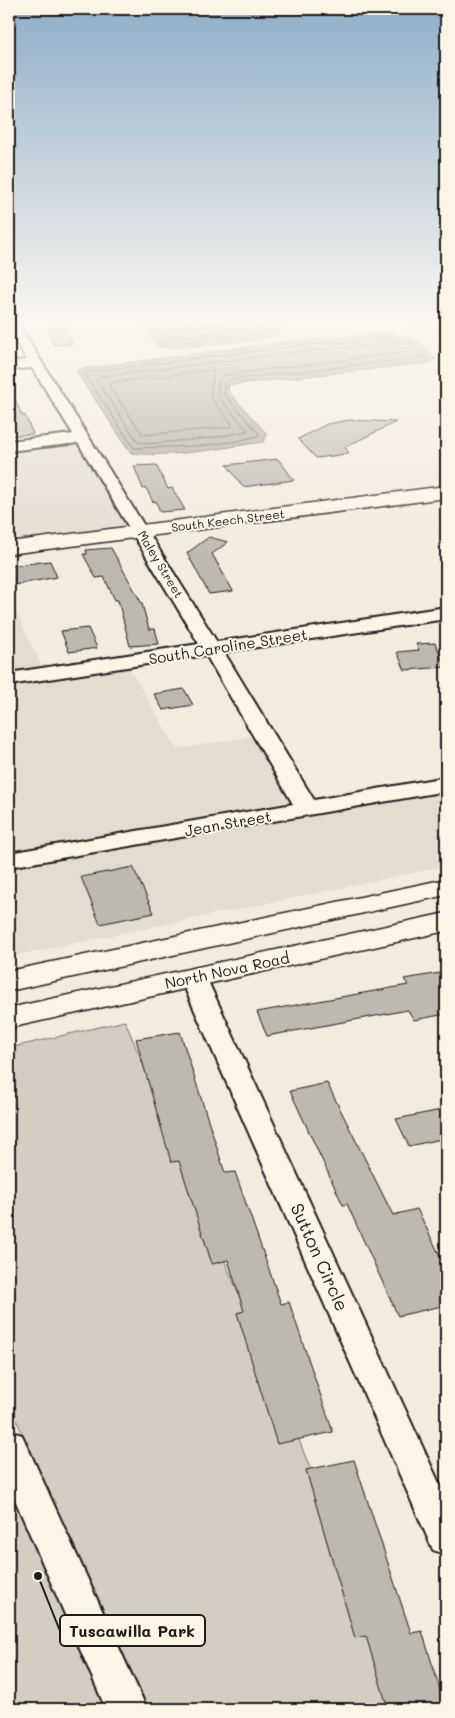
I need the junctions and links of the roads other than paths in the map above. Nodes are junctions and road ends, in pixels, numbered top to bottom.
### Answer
1 (58, 400) edge
2 (83, 438) junction
3 (9, 446) edge
4 (446, 492) edge
5 (141, 531) junction
6 (9, 548) edge
7 (446, 613) edge
8 (212, 649) junction
9 (9, 679) edge
10 (446, 784) edge
11 (308, 809) junction
12 (9, 860) edge
13 (446, 887) edge
14 (446, 922) edge
15 (193, 977) junction
16 (9, 981) edge
17 (9, 1018) edge
18 (9, 1446) edge
19 (446, 1538) edge
20 (127, 1709) edge

1 - 2 street, Maley Street
2 - 3 street
2 - 5 street, Maley Street
4 - 5 main road, South Keech Street
5 - 6 main road, South Keech Street
5 - 8 street, Maley Street
7 - 8 street, South Caroline Street
8 - 9 street, South Caroline Street
8 - 11 street, Maley Street
10 - 11 street, Jean Street
11 - 12 street, Jean Street
13 - 16 main road
14 - 15 main road, North Nova Road
15 - 17 main road, North Nova Road
15 - 19 street, Sutton Circle
18 - 20 street

